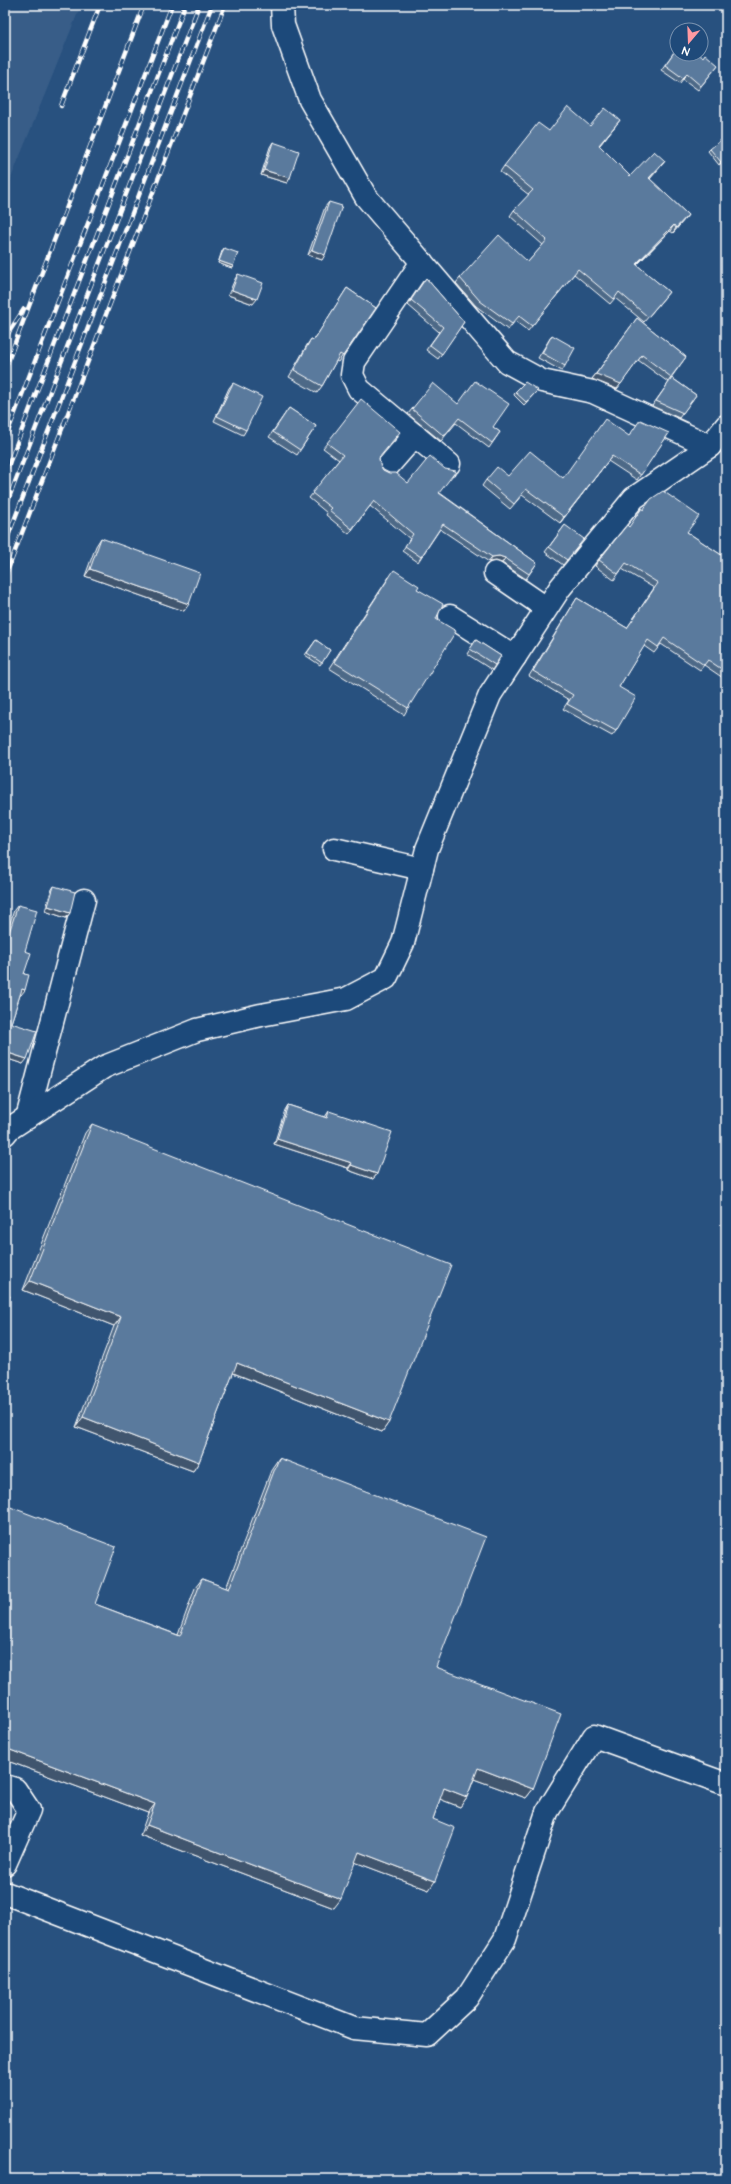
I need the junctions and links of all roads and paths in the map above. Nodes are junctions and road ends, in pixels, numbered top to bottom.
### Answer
1 (282, 5) edge
2 (422, 262) junction
3 (726, 426) edge
4 (415, 435) junction
5 (710, 446) junction
6 (449, 464) dead end
7 (388, 466) dead end
8 (495, 573) dead end
9 (546, 608) junction
10 (450, 616) dead end
11 (515, 657) junction
12 (334, 849) dead end
13 (422, 869) junction
14 (84, 900) dead end
15 (12, 1127) edge
16 (726, 1784) edge
17 (5, 1786) edge
18 (5, 1864) edge
19 (5, 1893) edge

1 - 2 street
2 - 4 street
2 - 5 street
3 - 5 street
4 - 6 street
4 - 7 street
5 - 9 street
8 - 9 street
9 - 11 street
10 - 11 street
11 - 13 street
12 - 13 street
13 - 15 street
14 - 15 street
16 - 19 street
17 - 18 street

